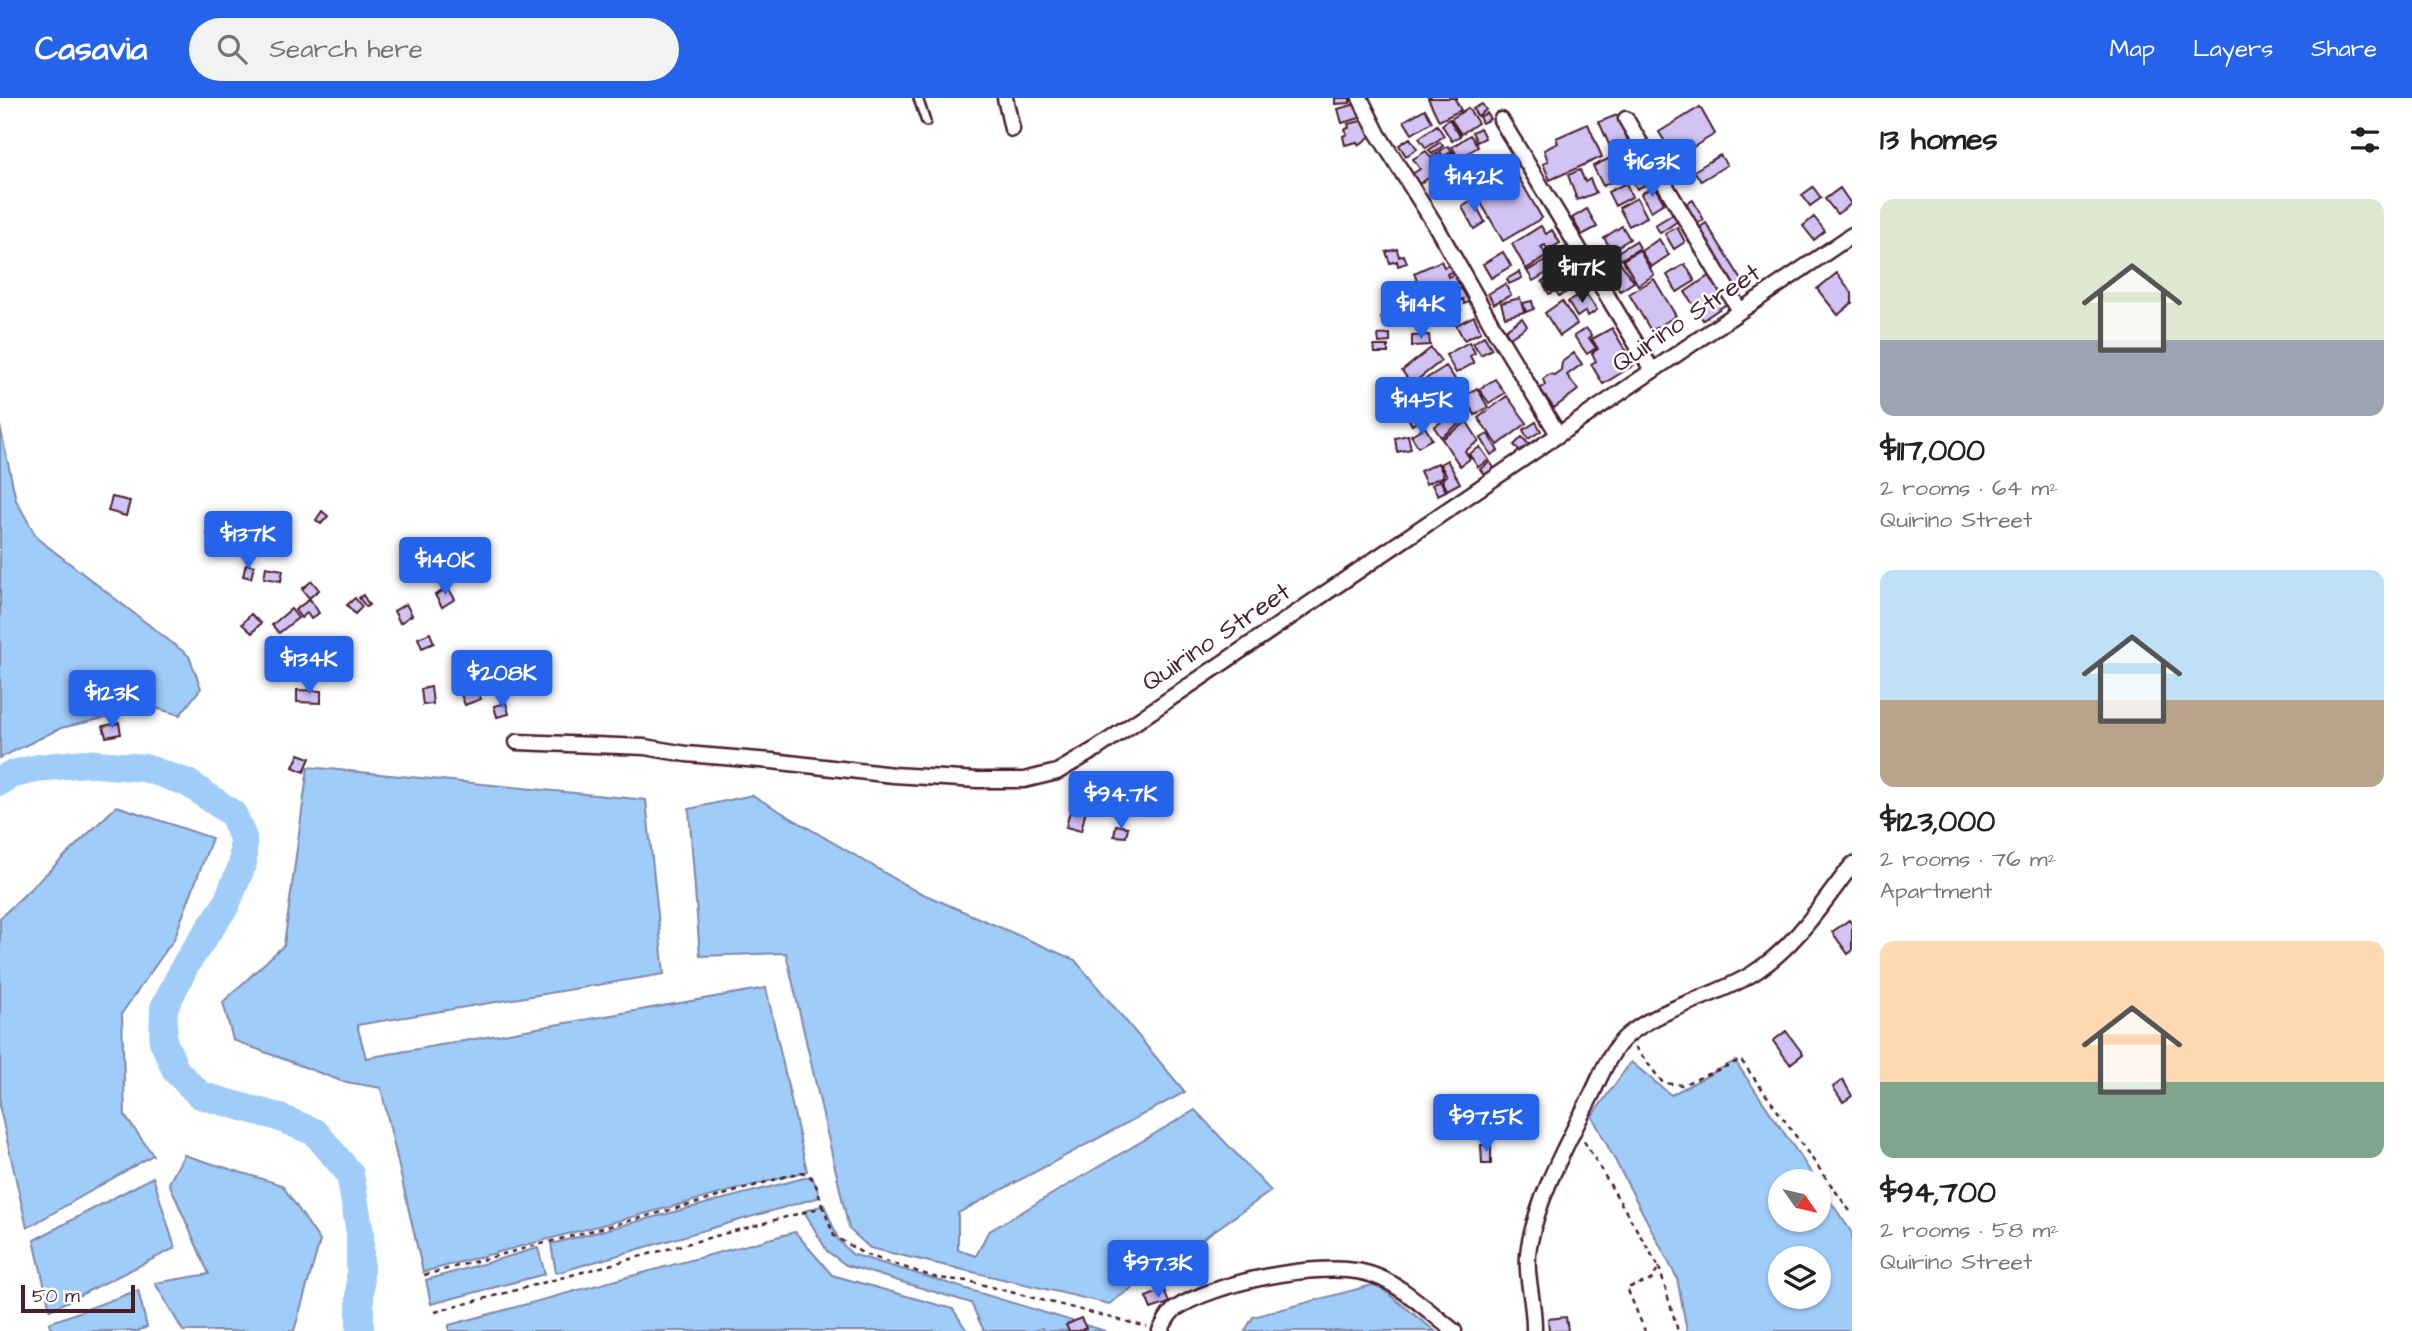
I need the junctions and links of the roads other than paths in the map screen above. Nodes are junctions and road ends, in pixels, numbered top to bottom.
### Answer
1 (918, 98) edge
2 (1005, 98) edge
3 (1360, 98) edge
4 (1626, 119) dead end
5 (1501, 120) dead end
6 (926, 122) dead end
7 (1012, 129) dead end
8 (1852, 235) edge
9 (1740, 311) junction
10 (1652, 370) junction
11 (1558, 434) junction
12 (517, 742) dead end
13 (1852, 865) edge
14 (1160, 1331) edge
15 (1454, 1331) edge
16 (1534, 1331) edge

1 - 6 lane
2 - 7 street
3 - 11 street
4 - 9 street
5 - 10 street
8 - 9 street, Quirino Street
9 - 10 street, Quirino Street
10 - 11 street, Quirino Street
11 - 12 street, Quirino Street
13 - 16 street
14 - 15 street

